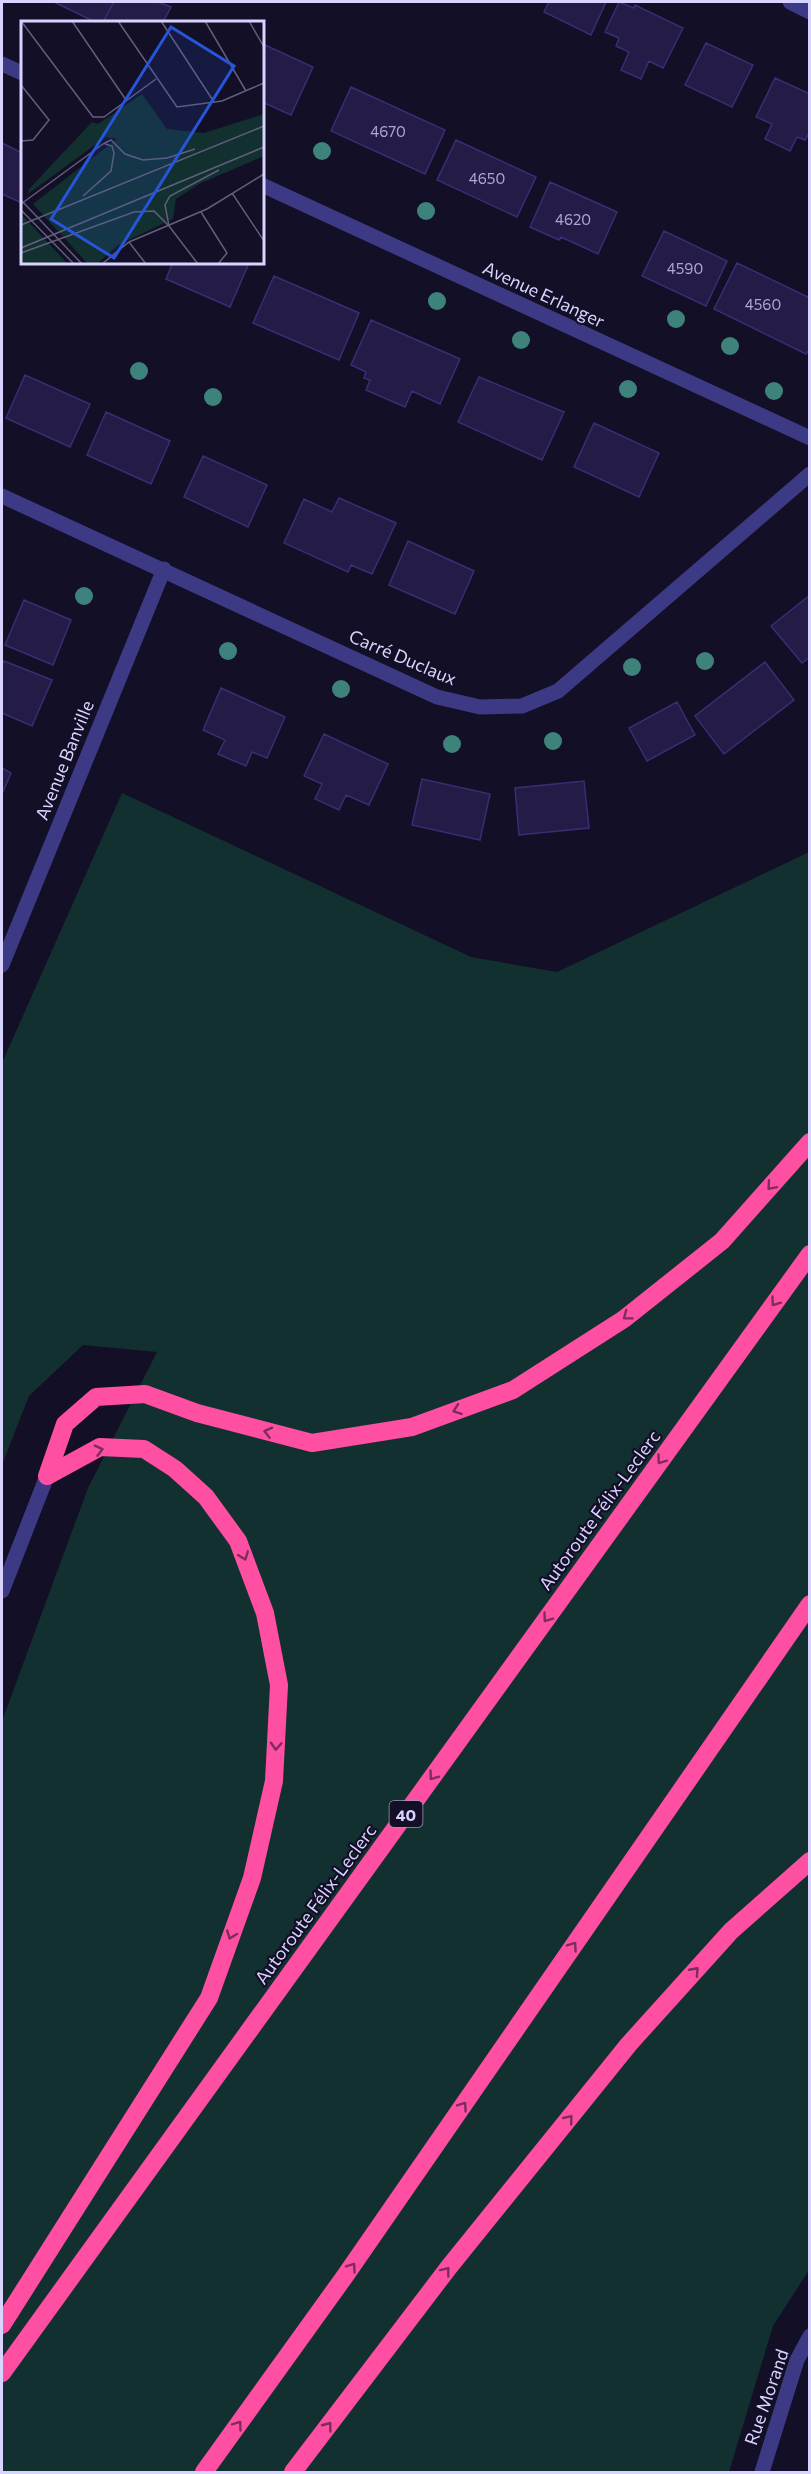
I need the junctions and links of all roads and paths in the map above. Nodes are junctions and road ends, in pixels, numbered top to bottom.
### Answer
1 (790, 2) edge
2 (810, 12) edge
3 (2, 64) edge
4 (21, 74) edge
5 (264, 186) edge
6 (810, 438) edge
7 (810, 474) edge
8 (2, 496) edge
9 (164, 569) junction
10 (6, 940) edge
11 (2, 965) edge
12 (810, 1142) edge
13 (810, 1254) edge
14 (47, 1476) junction
15 (2, 1591) edge
16 (810, 1604) edge
17 (810, 1861) edge
18 (2, 2325) edge
19 (810, 2336) edge
20 (2, 2373) edge
21 (204, 2472) edge
22 (292, 2472) edge
23 (762, 2472) edge

1 - 2 street
3 - 4 street
5 - 6 street, Avenue Erlanger
7 - 9 street, Carré Duclaux
8 - 9 street, Carré Duclaux
9 - 10 street, Avenue Banville
10 - 11 street, Avenue Banville
12 -> 14 highway
13 -> 20 highway, Autoroute Félix-Leclerc / 40
14 - 15 street
14 -> 18 highway
21 -> 16 highway
22 -> 17 highway
19 - 23 street, Rue Morand

